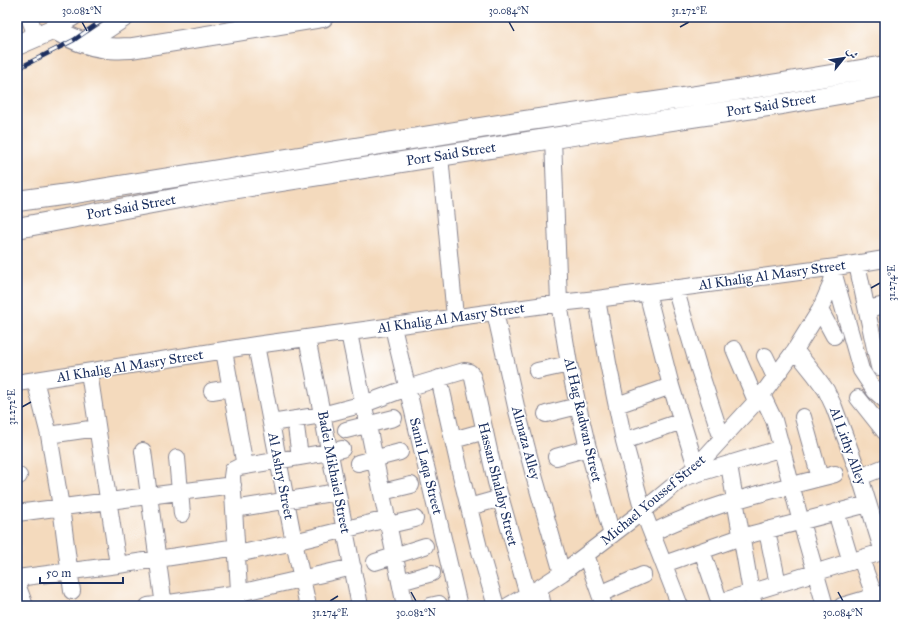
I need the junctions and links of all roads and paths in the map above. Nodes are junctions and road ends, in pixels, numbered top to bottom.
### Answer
1 (29, 17) edge
2 (74, 17) edge
3 (127, 17) edge
4 (323, 17) edge
5 (54, 29) junction
6 (36, 36) junction
7 (86, 44) junction
8 (17, 45) edge
9 (885, 66) edge
10 (885, 86) edge
11 (553, 138) junction
12 (440, 156) junction
13 (76, 193) junction
14 (17, 201) edge
15 (79, 216) junction
16 (17, 228) edge
17 (885, 259) edge
18 (857, 264) junction
19 (835, 271) junction
20 (675, 288) junction
21 (647, 292) junction
22 (597, 299) junction
23 (559, 303) junction
24 (885, 305) edge
25 (867, 309) junction
26 (820, 310) junction
27 (495, 312) junction
28 (455, 317) junction
29 (393, 327) junction
30 (349, 333) junction
31 (834, 336) dead end
32 (307, 338) junction
33 (256, 345) junction
34 (734, 349) dead end
35 (794, 350) junction
36 (224, 351) junction
37 (765, 356) dead end
38 (569, 364) junction
39 (882, 366) edge
40 (861, 370) junction
41 (537, 371) dead end
42 (89, 372) junction
43 (775, 377) junction
44 (439, 378) junction
45 (35, 380) junction
46 (17, 383) edge
47 (671, 386) junction
48 (230, 388) junction
49 (407, 388) junction
50 (212, 392) dead end
51 (880, 396) edge
52 (759, 398) junction
53 (858, 398) junction
54 (364, 404) junction
55 (617, 405) junction
56 (578, 406) junction
57 (834, 407) junction
58 (546, 414) dead end
59 (322, 415) junction
60 (803, 417) dead end
61 (394, 418) dead end
62 (294, 419) junction
63 (682, 421) junction
64 (271, 423) junction
65 (368, 424) junction
66 (98, 428) junction
67 (346, 430) dead end
68 (485, 432) junction
69 (885, 432) edge
70 (49, 435) junction
71 (722, 439) junction
72 (452, 440) junction
73 (624, 441) junction
74 (588, 448) junction
75 (782, 448) junction
76 (336, 450) junction
77 (143, 451) dead end
78 (400, 452) dead end
79 (300, 457) junction
80 (556, 457) dead end
81 (177, 458) dead end
82 (375, 459) junction
83 (278, 460) junction
84 (358, 463) dead end
85 (729, 465) junction
86 (242, 466) junction
87 (696, 467) junction
88 (885, 467) edge
89 (860, 477) junction
90 (681, 479) junction
91 (233, 485) junction
92 (411, 485) dead end
93 (792, 485) junction
94 (180, 492) junction
95 (338, 492) junction
96 (382, 492) junction
97 (150, 496) junction
98 (501, 498) junction
99 (735, 500) junction
100 (108, 501) junction
101 (286, 501) junction
102 (61, 507) junction
103 (469, 507) junction
104 (234, 509) junction
105 (643, 511) junction
106 (836, 512) junction
107 (875, 512) edge
108 (17, 513) edge
109 (182, 514) dead end
110 (415, 519) dead end
111 (388, 522) junction
112 (801, 522) junction
113 (345, 530) junction
114 (767, 531) junction
115 (652, 533) junction
116 (612, 536) junction
117 (741, 537) junction
118 (294, 542) junction
119 (425, 546) dead end
120 (702, 550) junction
121 (237, 551) junction
122 (884, 551) edge
123 (395, 555) junction
124 (586, 555) junction
125 (158, 559) junction
126 (856, 560) junction
127 (375, 562) dead end
128 (664, 564) junction
129 (118, 565) junction
130 (352, 567) junction
131 (70, 571) junction
132 (432, 573) dead end
133 (562, 573) junction
134 (815, 573) junction
135 (643, 575) dead end
136 (17, 578) edge
137 (302, 579) junction
138 (400, 582) junction
139 (17, 584) edge
140 (778, 584) junction
141 (72, 591) dead end
142 (534, 592) junction
143 (753, 599) edge
144 (879, 599) edge
145 (240, 600) edge
146 (602, 600) edge
147 (720, 604) edge
148 (164, 605) edge
149 (26, 606) edge
150 (148, 606) edge
151 (308, 606) edge
152 (360, 606) edge
153 (405, 606) edge
154 (460, 606) edge
155 (496, 606) edge
156 (508, 606) edge
157 (543, 606) edge
158 (680, 606) edge
159 (825, 606) edge
160 (842, 606) edge

1 - 6 street
2 - 5 street
3 - 7 street
4 - 7 main road
5 - 6 main road
5 - 7 main road
6 - 8 main road
9 - 13 main road, Port Said Street
10 - 11 main road, Port Said Street
11 - 12 main road, Port Said Street
11 - 23 street, Al Hag Radwan Street
12 - 15 main road, Port Said Street
12 - 28 street
13 - 14 main road, Port Said Street
13 - 15 main road
15 - 16 main road, Port Said Street
17 - 18 street, Al Khalig Al Masry Street
18 - 19 street, Al Khalig Al Masry Street
18 - 25 street
19 - 20 street, Al Khalig Al Masry Street
19 - 26 street, Michael Youssef Street
19 - 40 street
20 - 21 street, Al Khalig Al Masry Street
20 - 71 street
21 - 22 street, Al Khalig Al Masry Street
21 - 47 street
22 - 23 street, Al Khalig Al Masry Street
22 - 55 street
23 - 27 street, Al Khalig Al Masry Street
23 - 38 street, Al Hag Radwan Street
24 - 25 street
25 - 39 street
26 - 31 street
26 - 35 street, Michael Youssef Street
27 - 28 street, Al Khalig Al Masry Street
27 - 133 street, Almaza Alley
28 - 29 street, Al Khalig Al Masry Street
29 - 30 street, Al Khalig Al Masry Street
29 - 49 street, Sami Laqa Street
30 - 32 street, Al Khalig Al Masry Street
30 - 54 street
32 - 33 street, Al Khalig Al Masry Street
32 - 59 street, Badei Mikhaiel Street
33 - 36 street, Al Khalig Al Masry Street
33 - 64 street, Al Ashry Street
34 - 52 street
35 - 43 street, Michael Youssef Street
35 - 57 street, Al Lithy Alley
36 - 42 street, Al Khalig Al Masry Street
36 - 48 street
37 - 43 street
38 - 41 street
38 - 56 street, Al Hag Radwan Street
39 - 40 street
40 - 51 street
42 - 45 street, Al Khalig Al Masry Street
42 - 66 street
43 - 52 street, Michael Youssef Street
44 - 49 street
44 - 68 street, Hassan Shalaby Street
44 - 72 street
45 - 46 street, Al Khalig Al Masry Street
45 - 70 street
47 - 55 street
47 - 63 street
48 - 50 street
48 - 86 street
49 - 54 street
49 - 154 street, Sami Laqa Street
51 - 53 street
52 - 71 street, Michael Youssef Street
52 - 75 street
53 - 57 street
53 - 69 street
54 - 59 street
54 - 65 street
55 - 73 street
56 - 58 street
56 - 74 street, Al Hag Radwan Street
57 - 89 street, Al Lithy Alley
59 - 62 street
59 - 76 street, Badei Mikhaiel Street
60 - 93 street
61 - 65 street
62 - 64 street
62 - 79 street
63 - 73 street
63 - 87 street
64 - 83 street, Al Ashry Street
65 - 67 street
65 - 82 street
66 - 70 street
66 - 100 street
68 - 72 street
68 - 98 street, Hassan Shalaby Street
70 - 102 street
71 - 87 street, Michael Youssef Street
72 - 103 street
73 - 105 street
74 - 80 street
74 - 116 street, Al Hag Radwan Street
75 - 85 street
75 - 93 street
76 - 79 street
76 - 95 street, Badei Mikhaiel Street
77 - 97 street
78 - 82 street
79 - 83 street
81 - 94 street
82 - 84 street
82 - 96 street
83 - 86 street
83 - 101 street, Al Ashry Street
85 - 90 street
85 - 99 street
86 - 91 street
87 - 90 street, Michael Youssef Street
88 - 89 street
89 - 107 street, Al Lithy Alley
90 - 105 street, Michael Youssef Street
91 - 94 street
91 - 104 street
92 - 96 street
93 - 99 street
93 - 112 street
94 - 97 street
94 - 109 street
95 - 101 street
95 - 113 street, Badei Mikhaiel Street
96 - 111 street
97 - 100 street
97 - 125 street
98 - 103 street
98 - 142 street, Hassan Shalaby Street
99 - 115 street
99 - 117 street
100 - 102 street
100 - 129 street
101 - 104 street
101 - 118 street, Al Ashry Street
102 - 108 street
102 - 131 street
103 - 155 street
104 - 121 street
105 - 115 street
105 - 116 street, Michael Youssef Street
106 - 107 street
106 - 112 street
106 - 126 street
107 - 122 street, Al Lithy Alley
110 - 111 street
111 - 113 street
111 - 123 street
112 - 114 street
112 - 134 street
113 - 118 street
113 - 130 street, Badei Mikhaiel Street
114 - 117 street
114 - 140 street
115 - 128 street
116 - 124 street, Michael Youssef Street
117 - 120 street
117 - 143 street
118 - 121 street
118 - 137 street, Al Ashry Street
119 - 123 street
120 - 128 street
120 - 147 street
121 - 125 street
121 - 145 street
122 - 126 street
123 - 127 street
123 - 138 street
124 - 133 street, Michael Youssef Street
124 - 146 street
125 - 129 street
125 - 148 street
126 - 134 street
126 - 144 street
128 - 158 street
129 - 131 street
130 - 137 street
130 - 152 street, Badei Mikhaiel Street
131 - 136 street
131 - 141 street
132 - 138 street
133 - 142 street, Michael Youssef Street
134 - 140 street
134 - 159 street
135 - 146 street
137 - 145 street
137 - 151 street, Al Ashry Street
138 - 153 street
139 - 149 street
140 - 143 street
142 - 156 street, Michael Youssef Street
142 - 157 street, Hassan Shalaby Street
143 - 147 street
144 - 160 street
145 - 148 street
148 - 150 street

